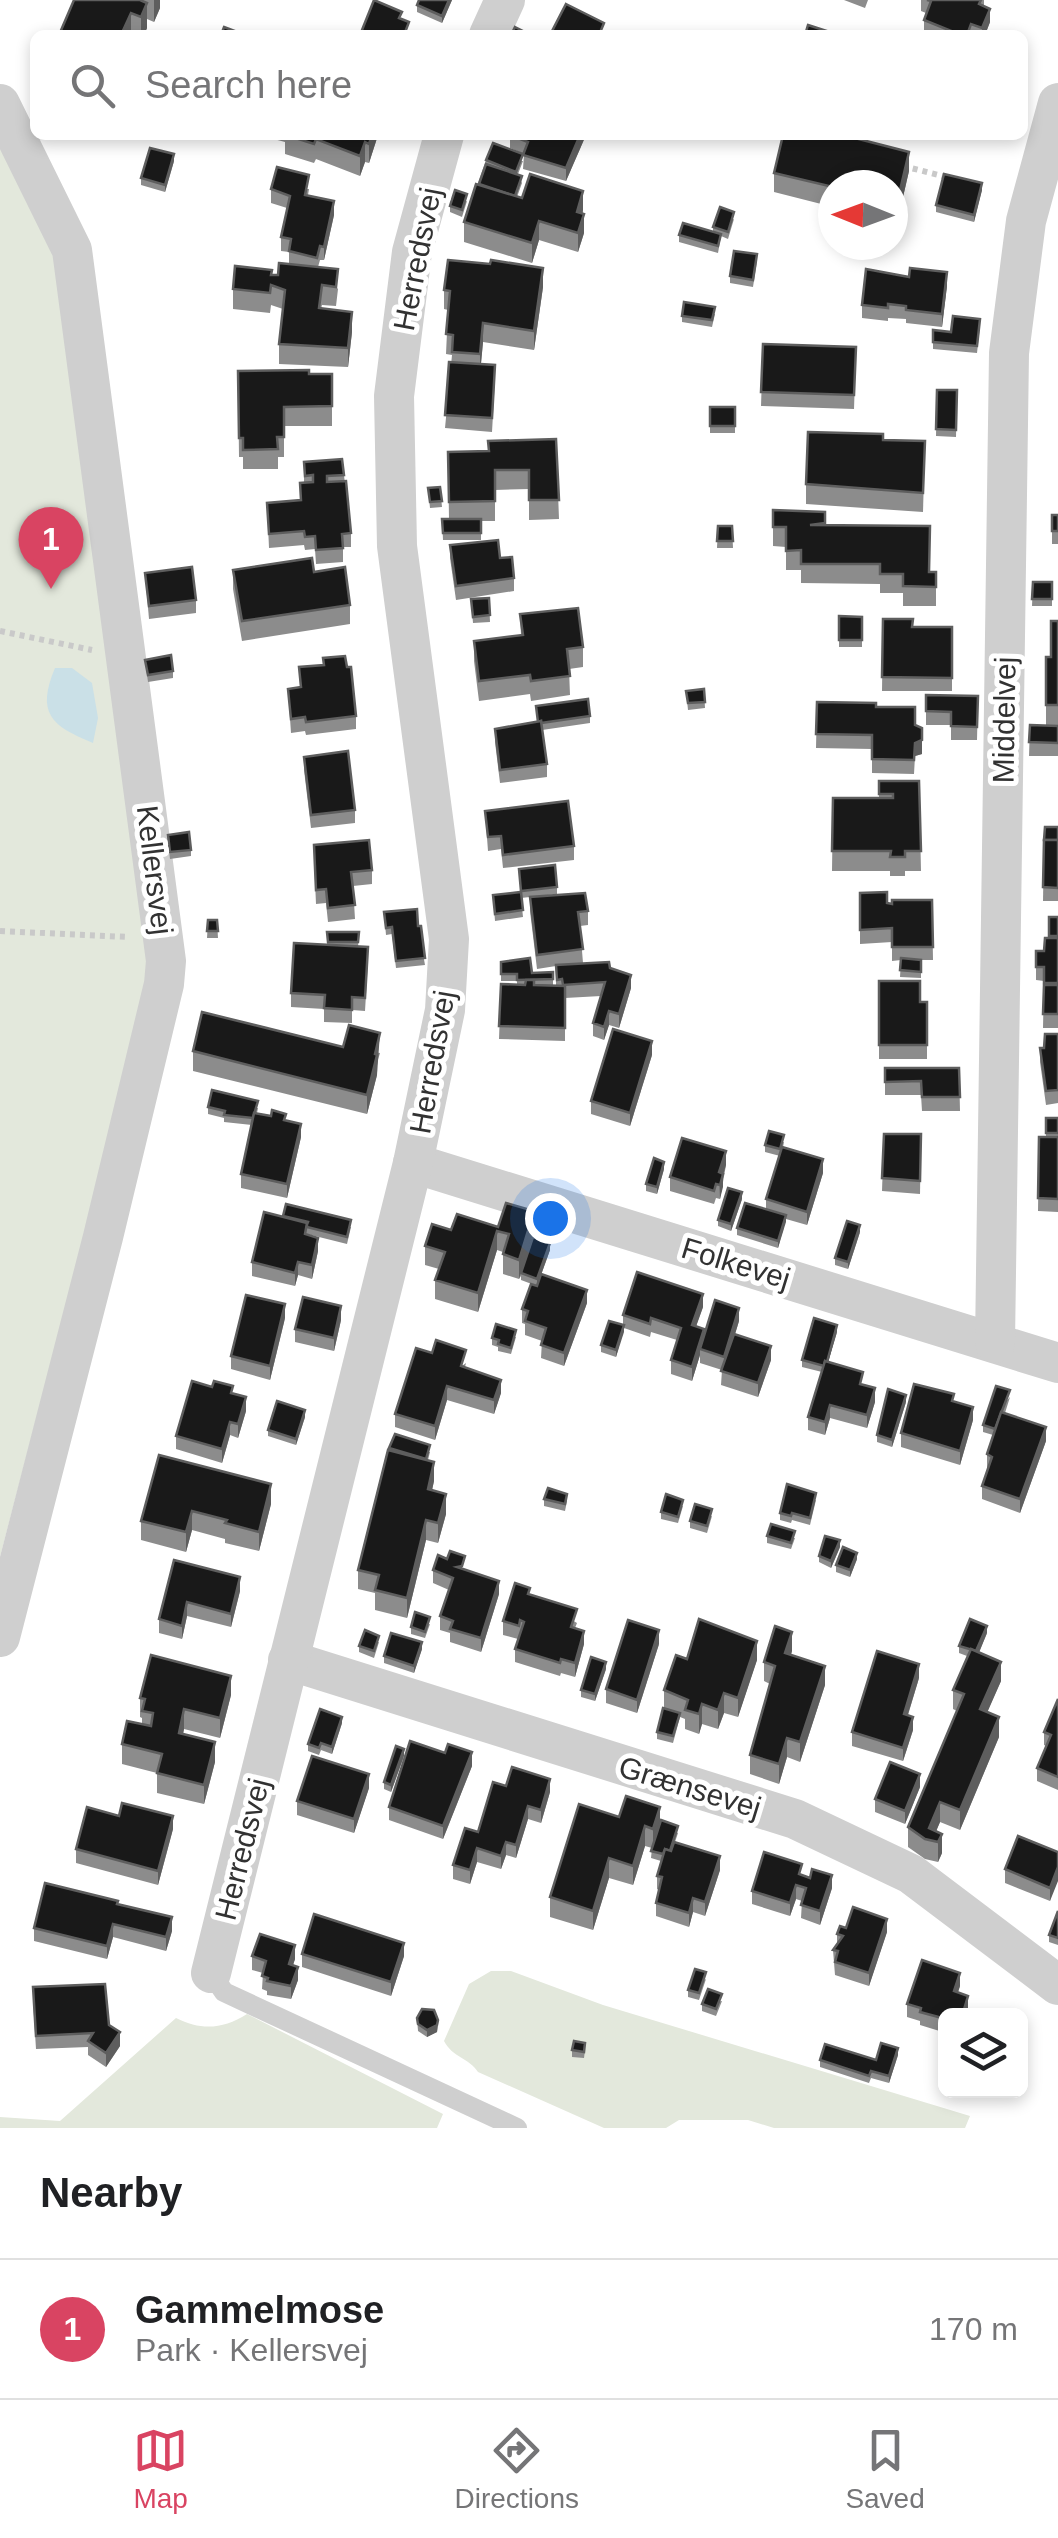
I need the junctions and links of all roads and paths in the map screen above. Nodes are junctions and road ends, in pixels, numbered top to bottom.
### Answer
1 (505, 0) edge
2 (491, 30) edge
3 (0, 104) edge
4 (1058, 104) edge
5 (443, 140) edge
6 (886, 162) edge
7 (959, 180) edge
8 (0, 631) edge
9 (128, 657) junction
10 (0, 931) edge
11 (165, 939) junction
12 (414, 1163) junction
13 (995, 1343) junction
14 (1058, 1363) edge
15 (0, 1637) edge
16 (288, 1660) junction
17 (212, 1973) joint
18 (1058, 1985) edge
19 (516, 2128) edge

1 - 2 street
3 - 9 street, Kellersvej
4 - 13 street, Middelvej
5 - 12 street, Herredsvej
6 - 7 path
8 - 9 path
9 - 11 street, Kellersvej
10 - 11 path
11 - 15 street, Kellersvej
12 - 13 street, Folkevej
12 - 16 street, Herredsvej
13 - 14 street, Folkevej
16 - 17 street, Herredsvej
16 - 18 street, Grænsevej
17 - 19 lane

